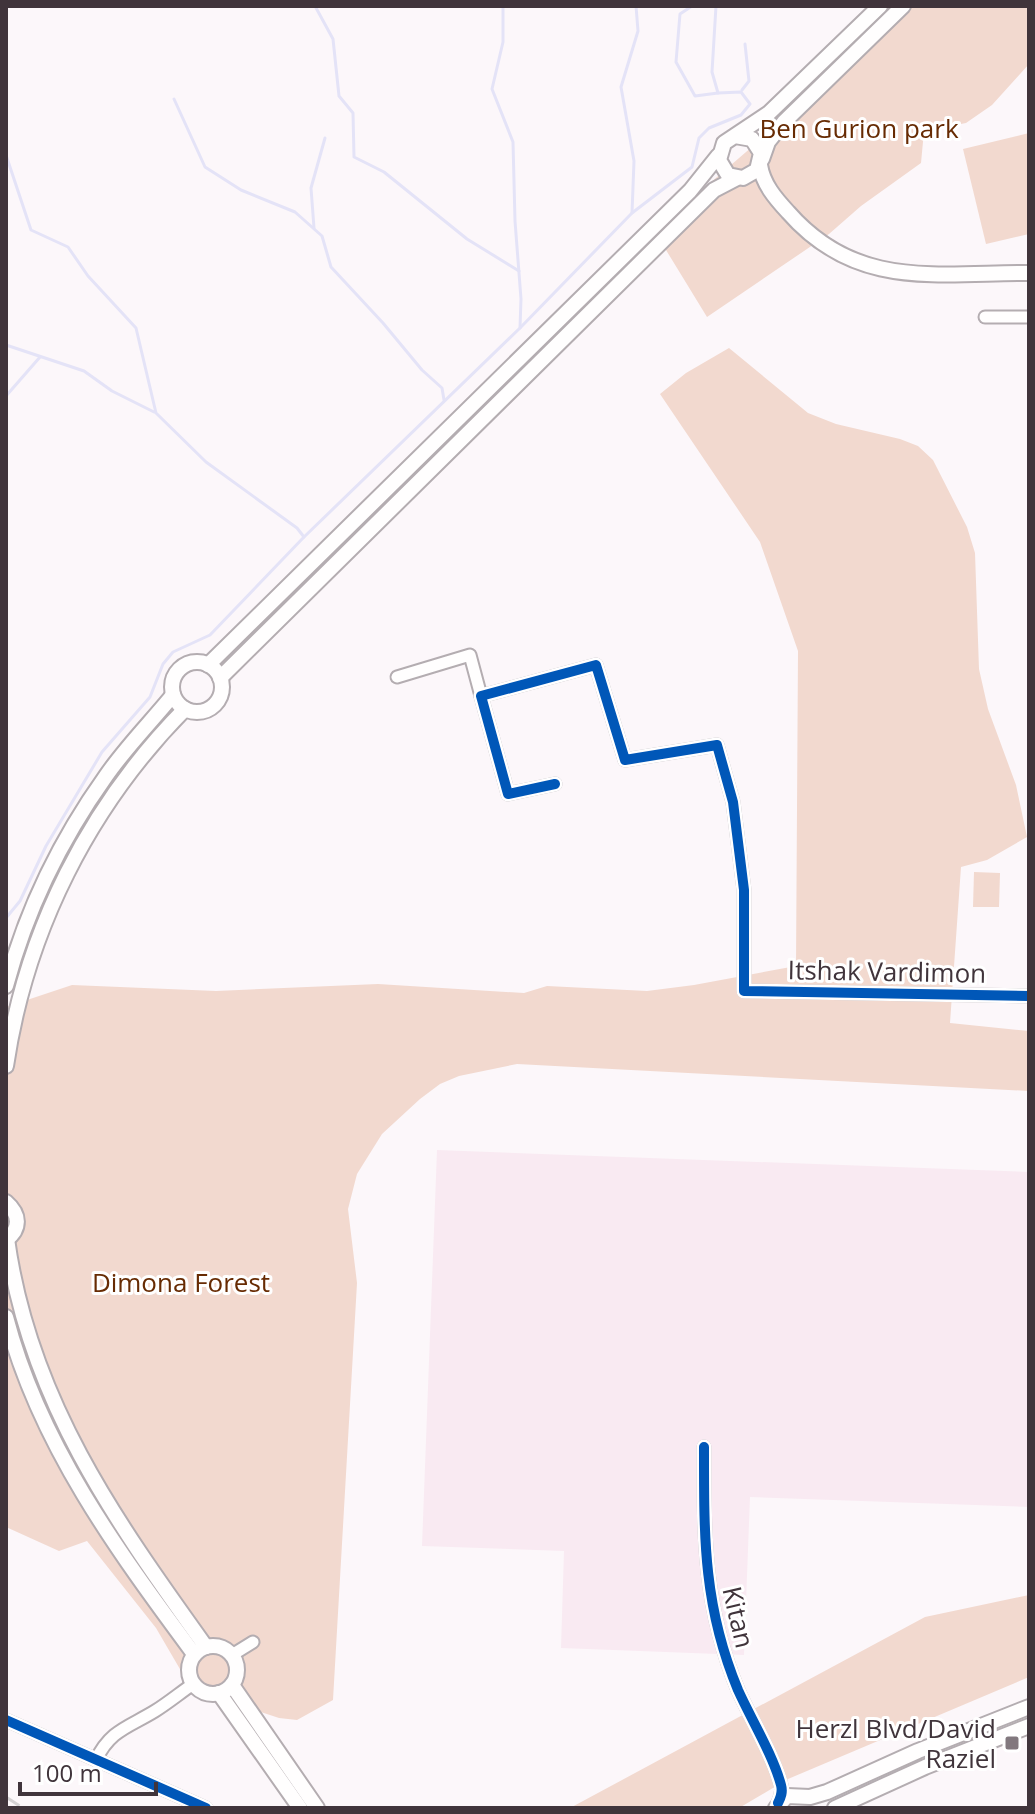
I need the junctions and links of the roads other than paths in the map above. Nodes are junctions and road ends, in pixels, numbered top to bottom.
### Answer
1 (880, 6) edge
2 (903, 6) edge
3 (735, 136) junction
4 (718, 156) junction
5 (761, 162) junction
6 (740, 178) junction
7 (778, 202) junction
8 (1029, 273) edge
9 (985, 317) dead end
10 (1029, 317) edge
11 (208, 665) junction
12 (397, 677) dead end
13 (220, 678) junction
14 (173, 695) junction
15 (481, 696) junction
16 (185, 709) junction
17 (555, 784) dead end
18 (6, 986) edge
19 (1029, 996) edge
20 (6, 1066) edge
21 (6, 1202) edge
22 (7, 1240) edge
23 (6, 1317) edge
24 (704, 1447) dead end
25 (253, 1642) dead end
26 (200, 1650) junction
27 (232, 1655) junction
28 (193, 1684) junction
29 (232, 1685) junction
30 (219, 1693) junction
31 (1029, 1707) edge
32 (6, 1720) edge
33 (1029, 1726) edge
34 (96, 1760) junction
35 (781, 1785) junction
36 (801, 1796) junction
37 (776, 1806) edge
38 (206, 1808) edge
39 (300, 1808) edge
40 (317, 1808) edge
41 (813, 1808) edge
42 (835, 1808) edge

1 - 3 main road
2 - 5 main road
3 - 4 main road
3 - 5 main road
4 - 6 main road
4 - 11 main road
5 - 6 main road
5 - 7 main road
6 - 7 main road
6 - 13 main road
7 - 8 main road
9 - 10 street
11 - 13 main road
11 - 14 main road
12 - 15 street
13 - 16 main road
14 - 16 main road
14 - 18 main road
15 - 17 street
15 - 19 street, Itshak Vardimon
16 - 20 main road
21 - 22 main road
22 - 26 main road
23 - 26 main road
24 - 35 street, Kitan
25 - 27 street
26 - 27 main road
26 - 28 main road
27 - 29 main road
28 - 30 main road
28 - 34 street
29 - 30 main road
29 - 40 main road
30 - 39 main road
31 - 36 main road
32 - 34 street
33 - 42 main road
34 - 38 street
35 - 36 street
35 - 37 street
36 - 37 main road
36 - 41 main road

